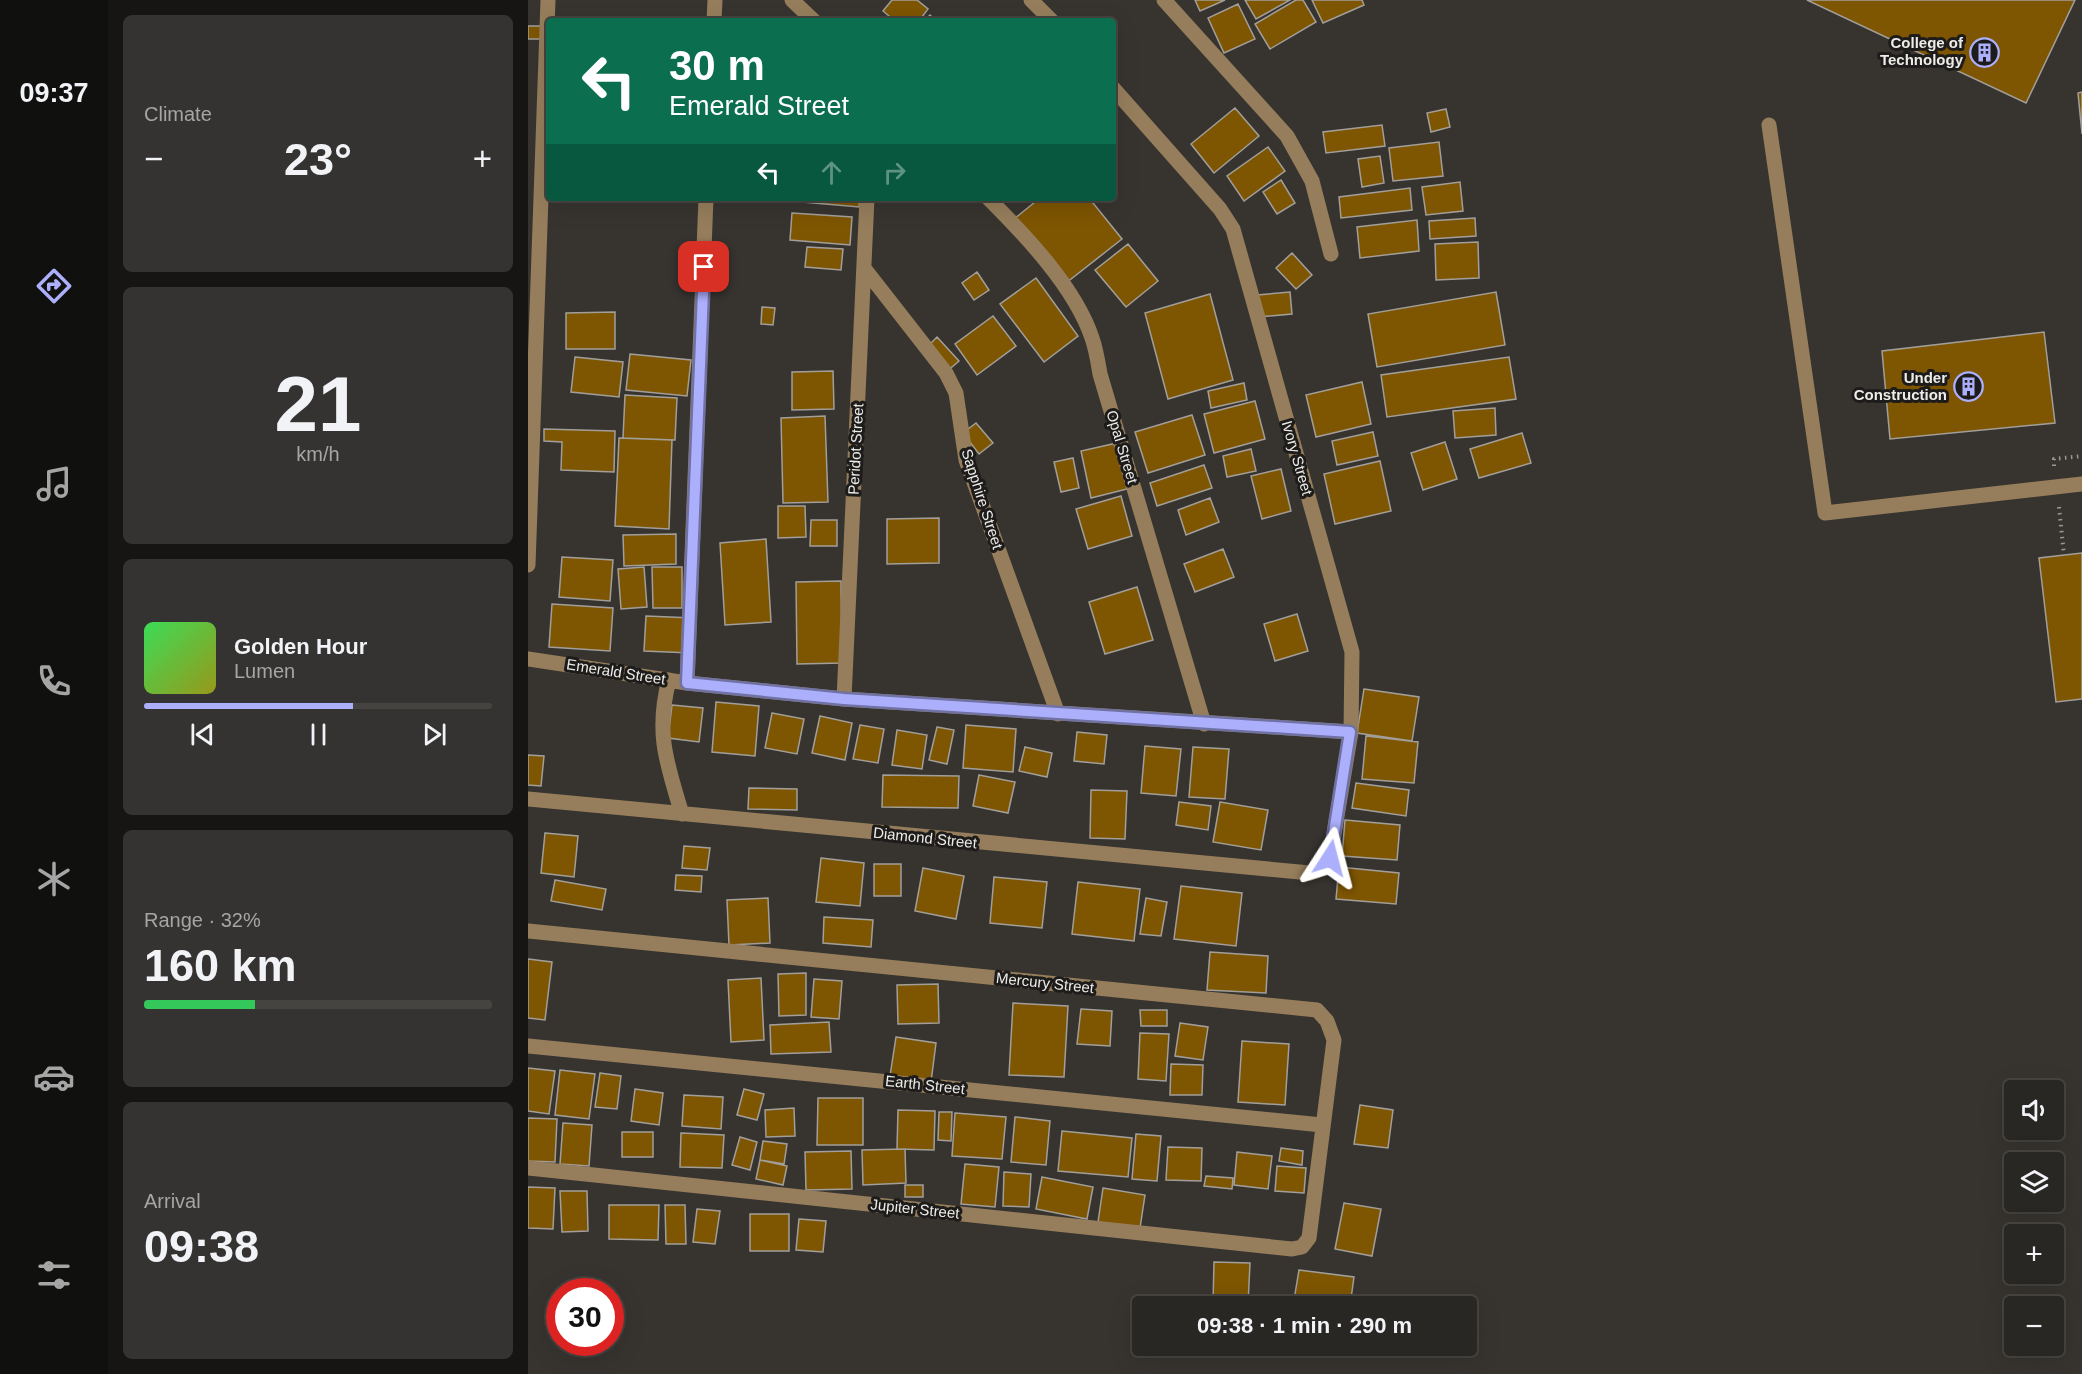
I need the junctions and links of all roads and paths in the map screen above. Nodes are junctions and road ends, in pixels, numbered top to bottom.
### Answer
1 (548, 0) edge
2 (715, 0) edge
3 (792, 0) edge
4 (1031, 0) edge
5 (1164, 0) edge
6 (547, 18) edge
7 (714, 18) edge
8 (811, 18) edge
9 (1049, 18) edge
10 (546, 57) edge
11 (1116, 91) edge
12 (1769, 125) dead end
13 (706, 201) edge
14 (867, 201) edge
15 (991, 201) edge
16 (1331, 254) dead end
17 (864, 268) junction
18 (2082, 484) edge
19 (2070, 504) dead end
20 (2064, 555) dead end
21 (528, 566) edge
22 (528, 659) edge
23 (669, 680) junction
24 (687, 683) junction
25 (844, 699) junction
26 (1058, 714) junction
27 (1204, 724) junction
28 (1350, 732) junction
29 (528, 799) edge
30 (682, 814) junction
31 (1322, 869) joint
32 (528, 931) edge
33 (528, 1046) edge
34 (1322, 1125) junction
35 (528, 1168) edge
36 (1302, 1246) joint

1 - 6 street
2 - 7 street
3 - 8 street
4 - 9 street
5 - 16 street
10 - 21 street
11 - 28 street, Ivory Street
12 - 18 street
13 - 24 street
14 - 17 street, Peridot Street
15 - 27 street, Opal Street
17 - 25 street, Peridot Street
17 - 26 street, Sapphire Street
19 - 20 path
22 - 23 street, Emerald Street
23 - 24 street, Emerald Street
23 - 30 street
24 - 25 street, Emerald Street
25 - 26 street, Emerald Street
26 - 27 street, Emerald Street
27 - 28 street, Emerald Street
28 - 31 street, Ivory Street
29 - 30 street, Diamond Street
30 - 31 street, Diamond Street
32 - 34 street, Mercury Street
33 - 34 street, Earth Street
34 - 36 street, Mercury Street
35 - 36 street, Jupiter Street

